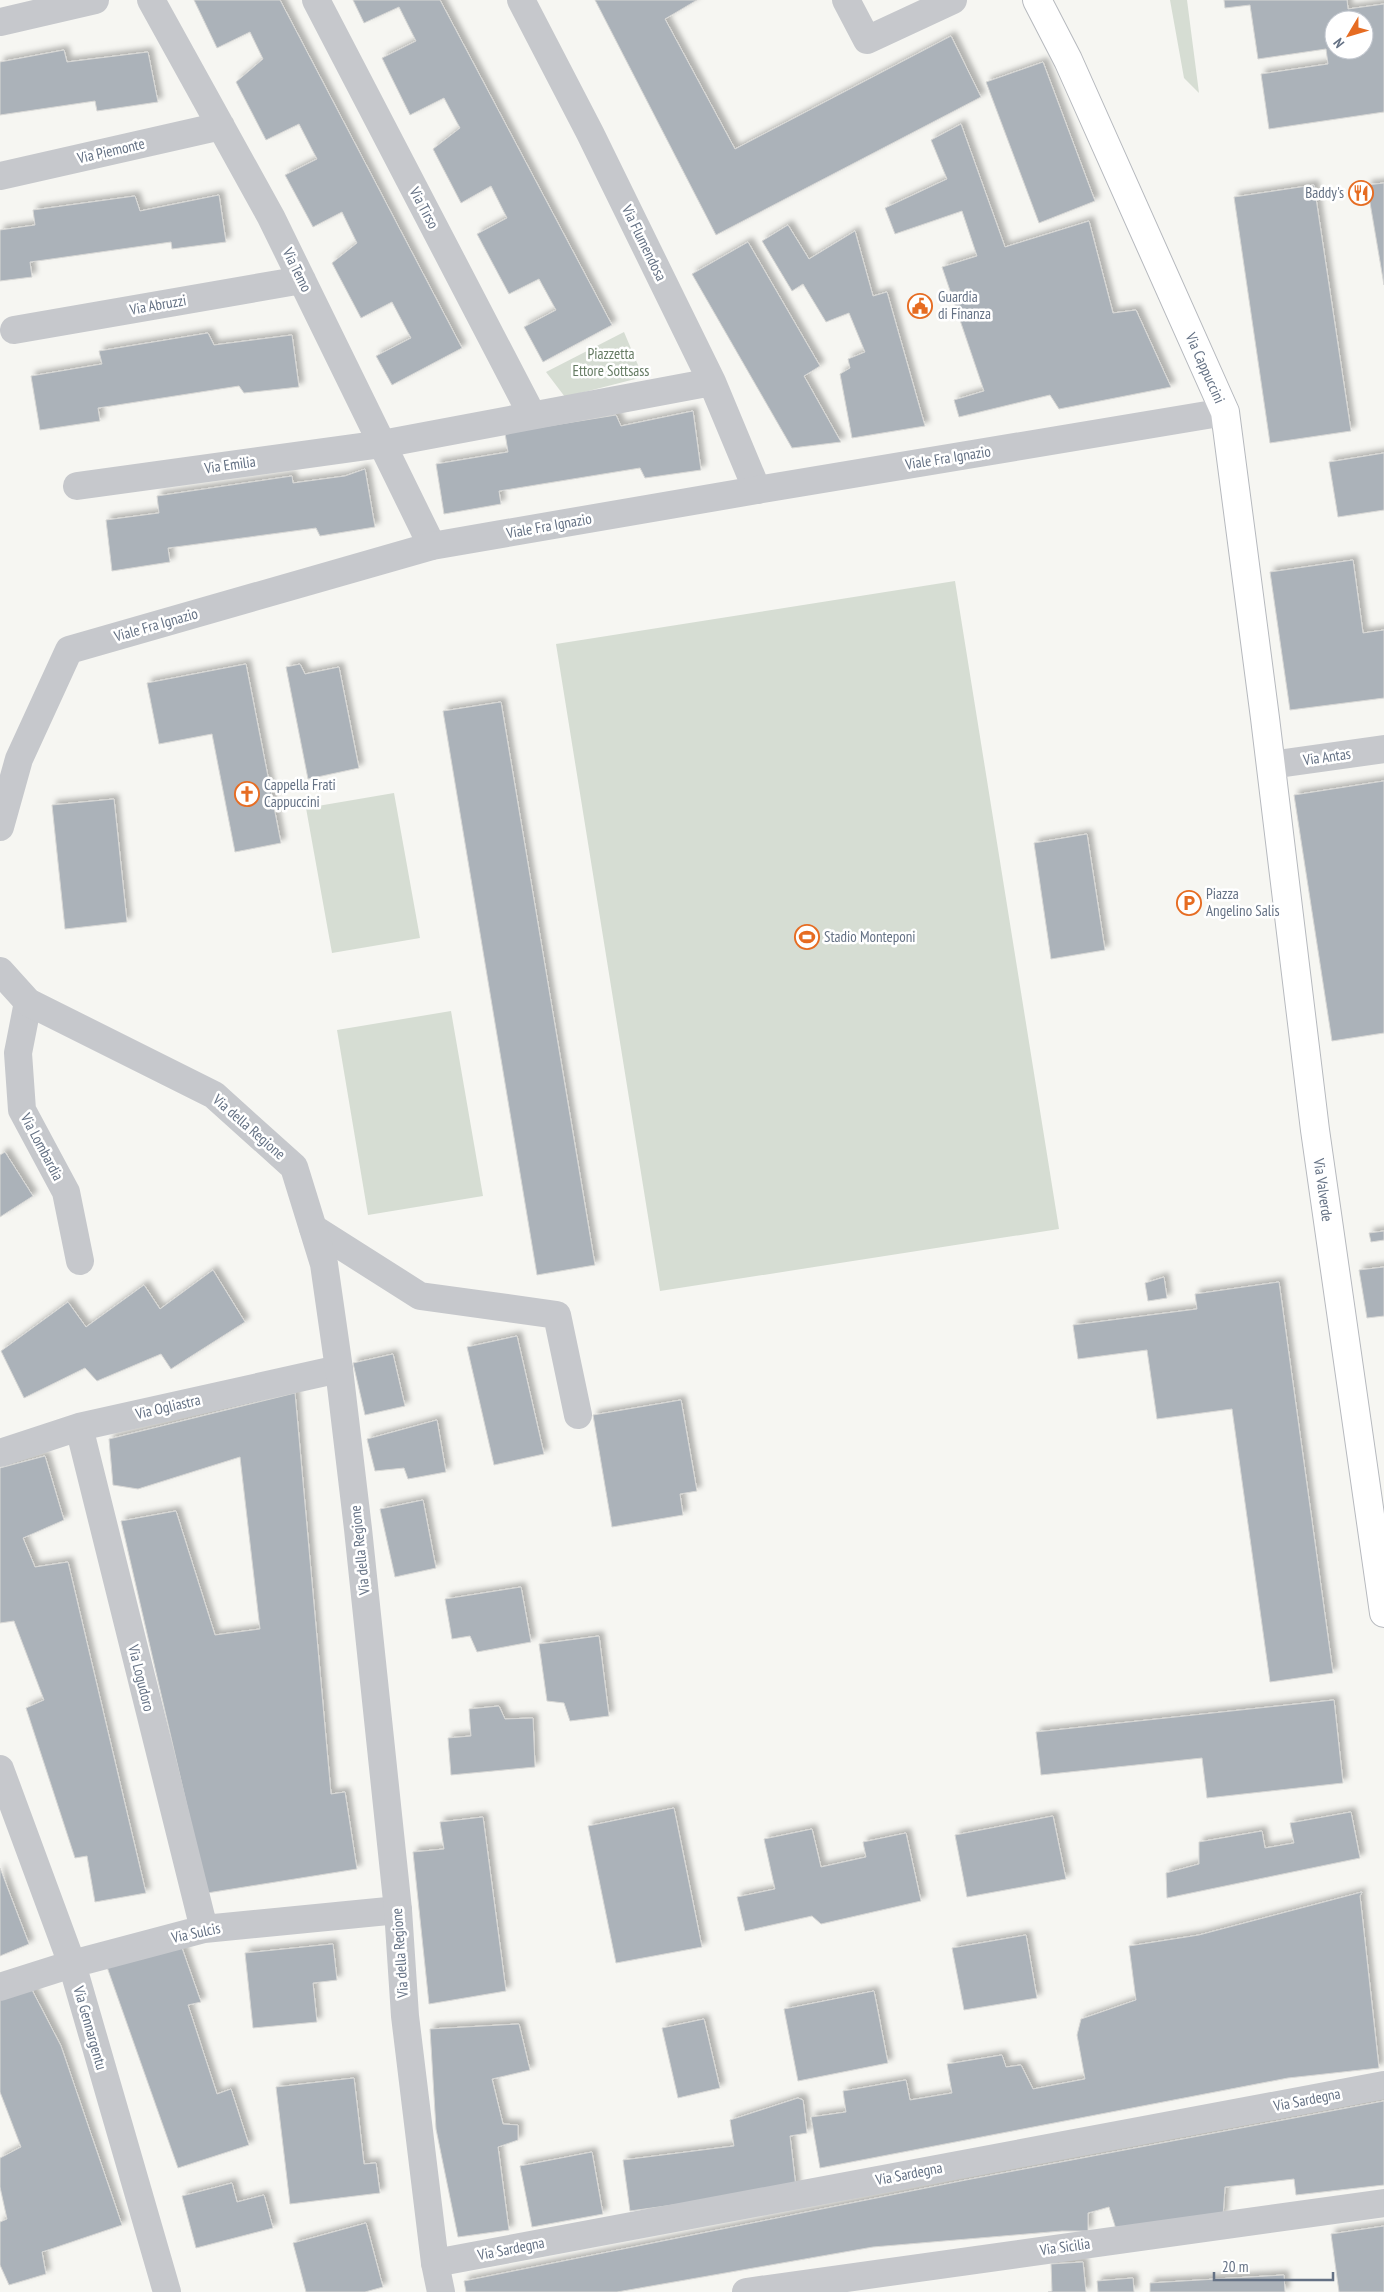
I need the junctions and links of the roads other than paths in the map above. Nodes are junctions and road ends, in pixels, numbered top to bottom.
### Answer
1 (95, 0) edge
2 (151, 0) edge
3 (316, 0) edge
4 (522, 0) edge
5 (846, 0) edge
6 (953, 0) edge
7 (1037, 0) edge
8 (0, 22) edge
9 (221, 126) junction
10 (0, 176) edge
11 (302, 280) junction
12 (14, 330) dead end
13 (712, 382) junction
14 (1225, 412) junction
15 (532, 415) junction
16 (382, 444) junction
17 (77, 486) dead end
18 (757, 490) junction
19 (432, 546) junction
20 (1384, 749) edge
21 (1271, 765) junction
22 (0, 826) edge
23 (0, 971) edge
24 (28, 1002) junction
25 (313, 1228) junction
26 (80, 1261) dead end
27 (339, 1369) junction
28 (578, 1415) dead end
29 (79, 1427) junction
30 (0, 1453) edge
31 (1384, 1613) edge
32 (0, 1769) edge
33 (398, 1910) junction
34 (204, 1929) junction
35 (72, 1964) junction
36 (0, 1987) edge
37 (1384, 2085) edge
38 (1384, 2204) edge
39 (435, 2263) junction
40 (167, 2292) edge
41 (441, 2292) edge
42 (746, 2292) edge

1 - 8 street
2 - 9 street, Via Temo
3 - 15 street, Via Tirso
4 - 13 street, Via Flumendosa
5 - 6 street
7 - 14 main road, Via Cappuccini
9 - 10 street, Via Piemonte
9 - 11 street, Via Temo
11 - 12 street, Via Abruzzi
11 - 16 street, Via Temo
13 - 15 street
13 - 18 street, Via Flumendosa
14 - 18 street, Viale Fra Ignazio
14 - 21 main road, Via Cappuccini
15 - 16 street
16 - 17 street, Via Emilia
16 - 19 street, Via Temo
18 - 19 street, Viale Fra Ignazio
19 - 22 street, Viale Fra Ignazio
20 - 21 street, Via Antas
21 - 31 main road, Via Valverde
23 - 24 street, Via della Regione
24 - 25 street, Via della Regione
24 - 26 street, Via Lombardia
25 - 27 street, Via della Regione
25 - 28 street
27 - 29 street, Via Ogliastra
27 - 33 street, Via della Regione
29 - 30 street, Via Ogliastra
29 - 34 street, Via Logudoro
32 - 35 street, Via Gennargentu
33 - 34 street, Via Sulcis
33 - 39 street, Via della Regione
34 - 35 street, Via Sulcis
35 - 36 street, Via Sulcis
35 - 40 street, Via Gennargentu
37 - 39 street, Via Sardegna
38 - 42 street, Via Sicilia
39 - 41 street, Via della Regione

